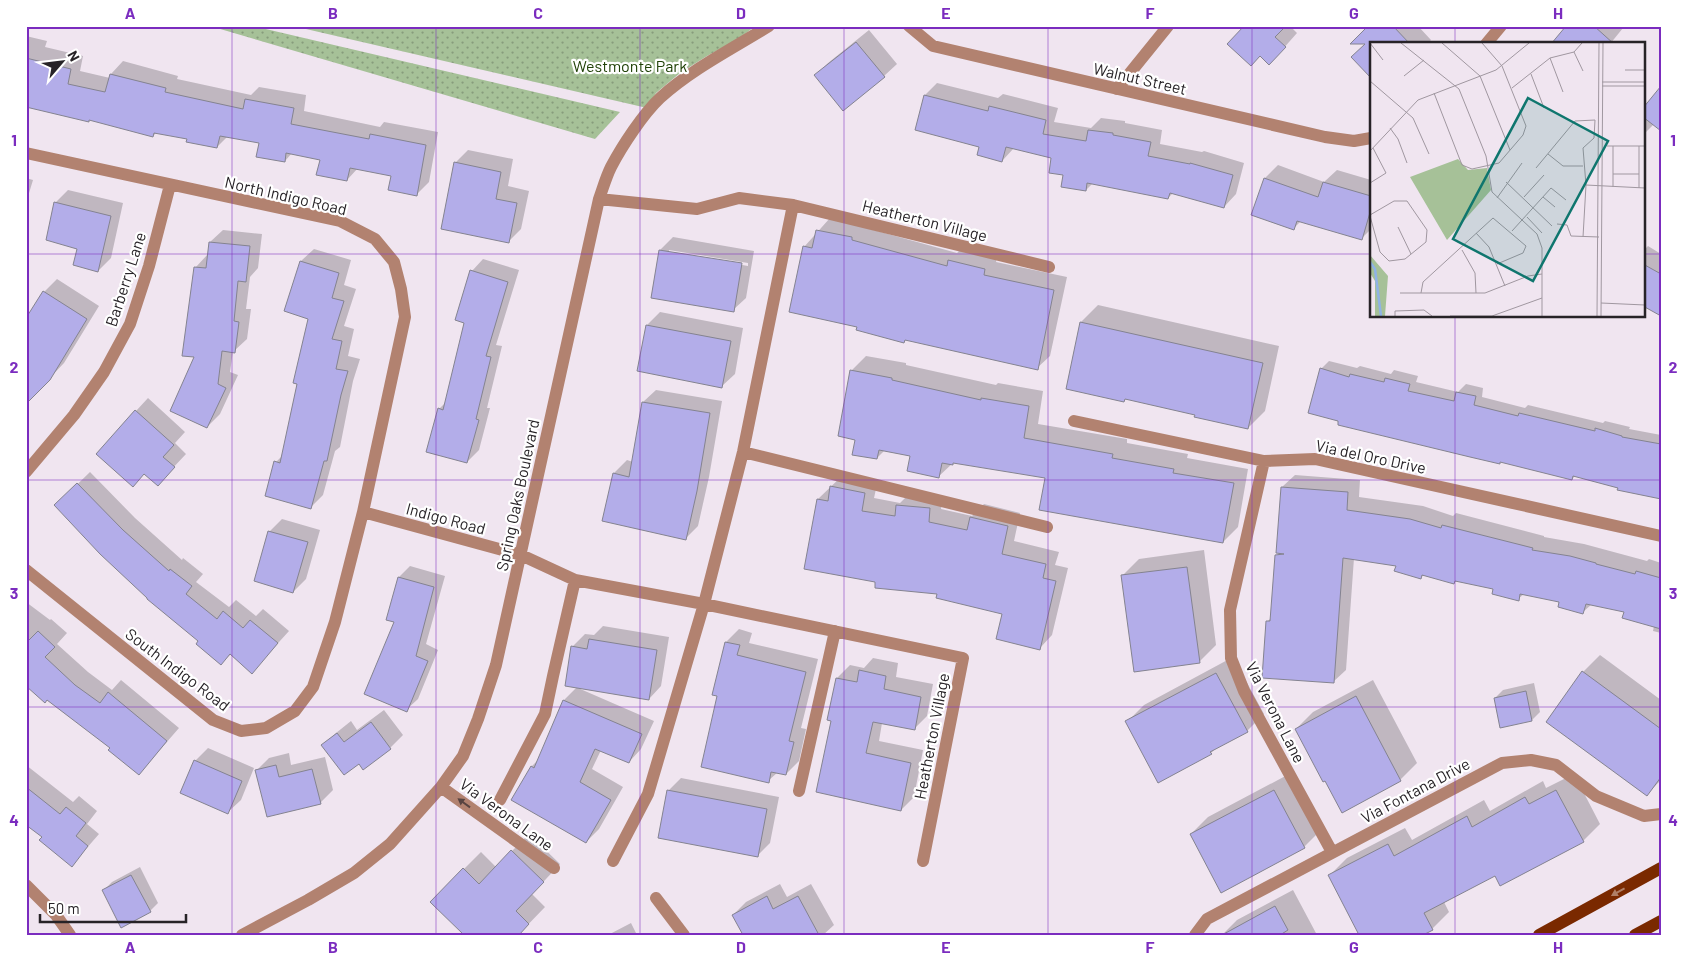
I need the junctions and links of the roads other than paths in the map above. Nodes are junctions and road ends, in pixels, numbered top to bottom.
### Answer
1 (769, 26) edge
2 (909, 26) edge
3 (1168, 26) edge
4 (1501, 26) edge
5 (1488, 42) edge
6 (1116, 89) junction
7 (1370, 138) edge
8 (26, 153) edge
9 (170, 185) junction
10 (599, 199) junction
11 (793, 205) junction
12 (1049, 268) dead end
13 (1074, 421) dead end
14 (743, 452) junction
15 (1264, 461) junction
16 (26, 472) edge
17 (363, 512) junction
18 (1047, 527) dead end
19 (1661, 536) edge
20 (521, 555) junction
21 (26, 570) edge
22 (575, 580) junction
23 (704, 604) junction
24 (834, 631) junction
25 (441, 787) junction
26 (799, 791) dead end
27 (500, 800) dead end
28 (1661, 814) edge
29 (1332, 852) junction
30 (613, 861) dead end
31 (923, 861) dead end
32 (554, 868) dead end
33 (1661, 868) edge
34 (26, 885) edge
35 (656, 898) dead end
36 (1661, 921) edge
37 (70, 935) edge
38 (242, 935) edge
39 (684, 935) edge
40 (1196, 935) edge
41 (1539, 935) edge
42 (1635, 935) edge

1 - 10 street, Spring Oaks Boulevard
2 - 6 street, Walnut Street
3 - 6 street
4 - 5 street
6 - 7 street, Walnut Street
8 - 9 street, North Indigo Road
9 - 16 street, Barberry Lane
9 - 17 street, North Indigo Road
10 - 11 street, Heatherton Village
10 - 20 street, Spring Oaks Boulevard
11 - 12 street, Heatherton Village
11 - 14 street
13 - 15 street, Via del Oro Drive
14 - 18 street
14 - 23 street
15 - 19 street, Via del Oro Drive
15 - 29 street, Via Verona Lane
17 - 20 street, Indigo Road
17 - 21 street, South Indigo Road
20 - 22 street, Heatherton Village
20 - 25 street, Spring Oaks Boulevard
22 - 23 street, Heatherton Village
22 - 27 street
23 - 24 street, Heatherton Village
23 - 30 street
24 - 26 street
24 - 31 street, Heatherton Village
32 -> 25 street, Via Verona Lane
25 - 38 street, Spring Oaks Boulevard
28 - 29 street, Via Fontana Drive
29 - 40 street, Via Fontana Drive
33 -> 41 main road
34 - 37 street
35 - 39 street
36 - 42 main road

